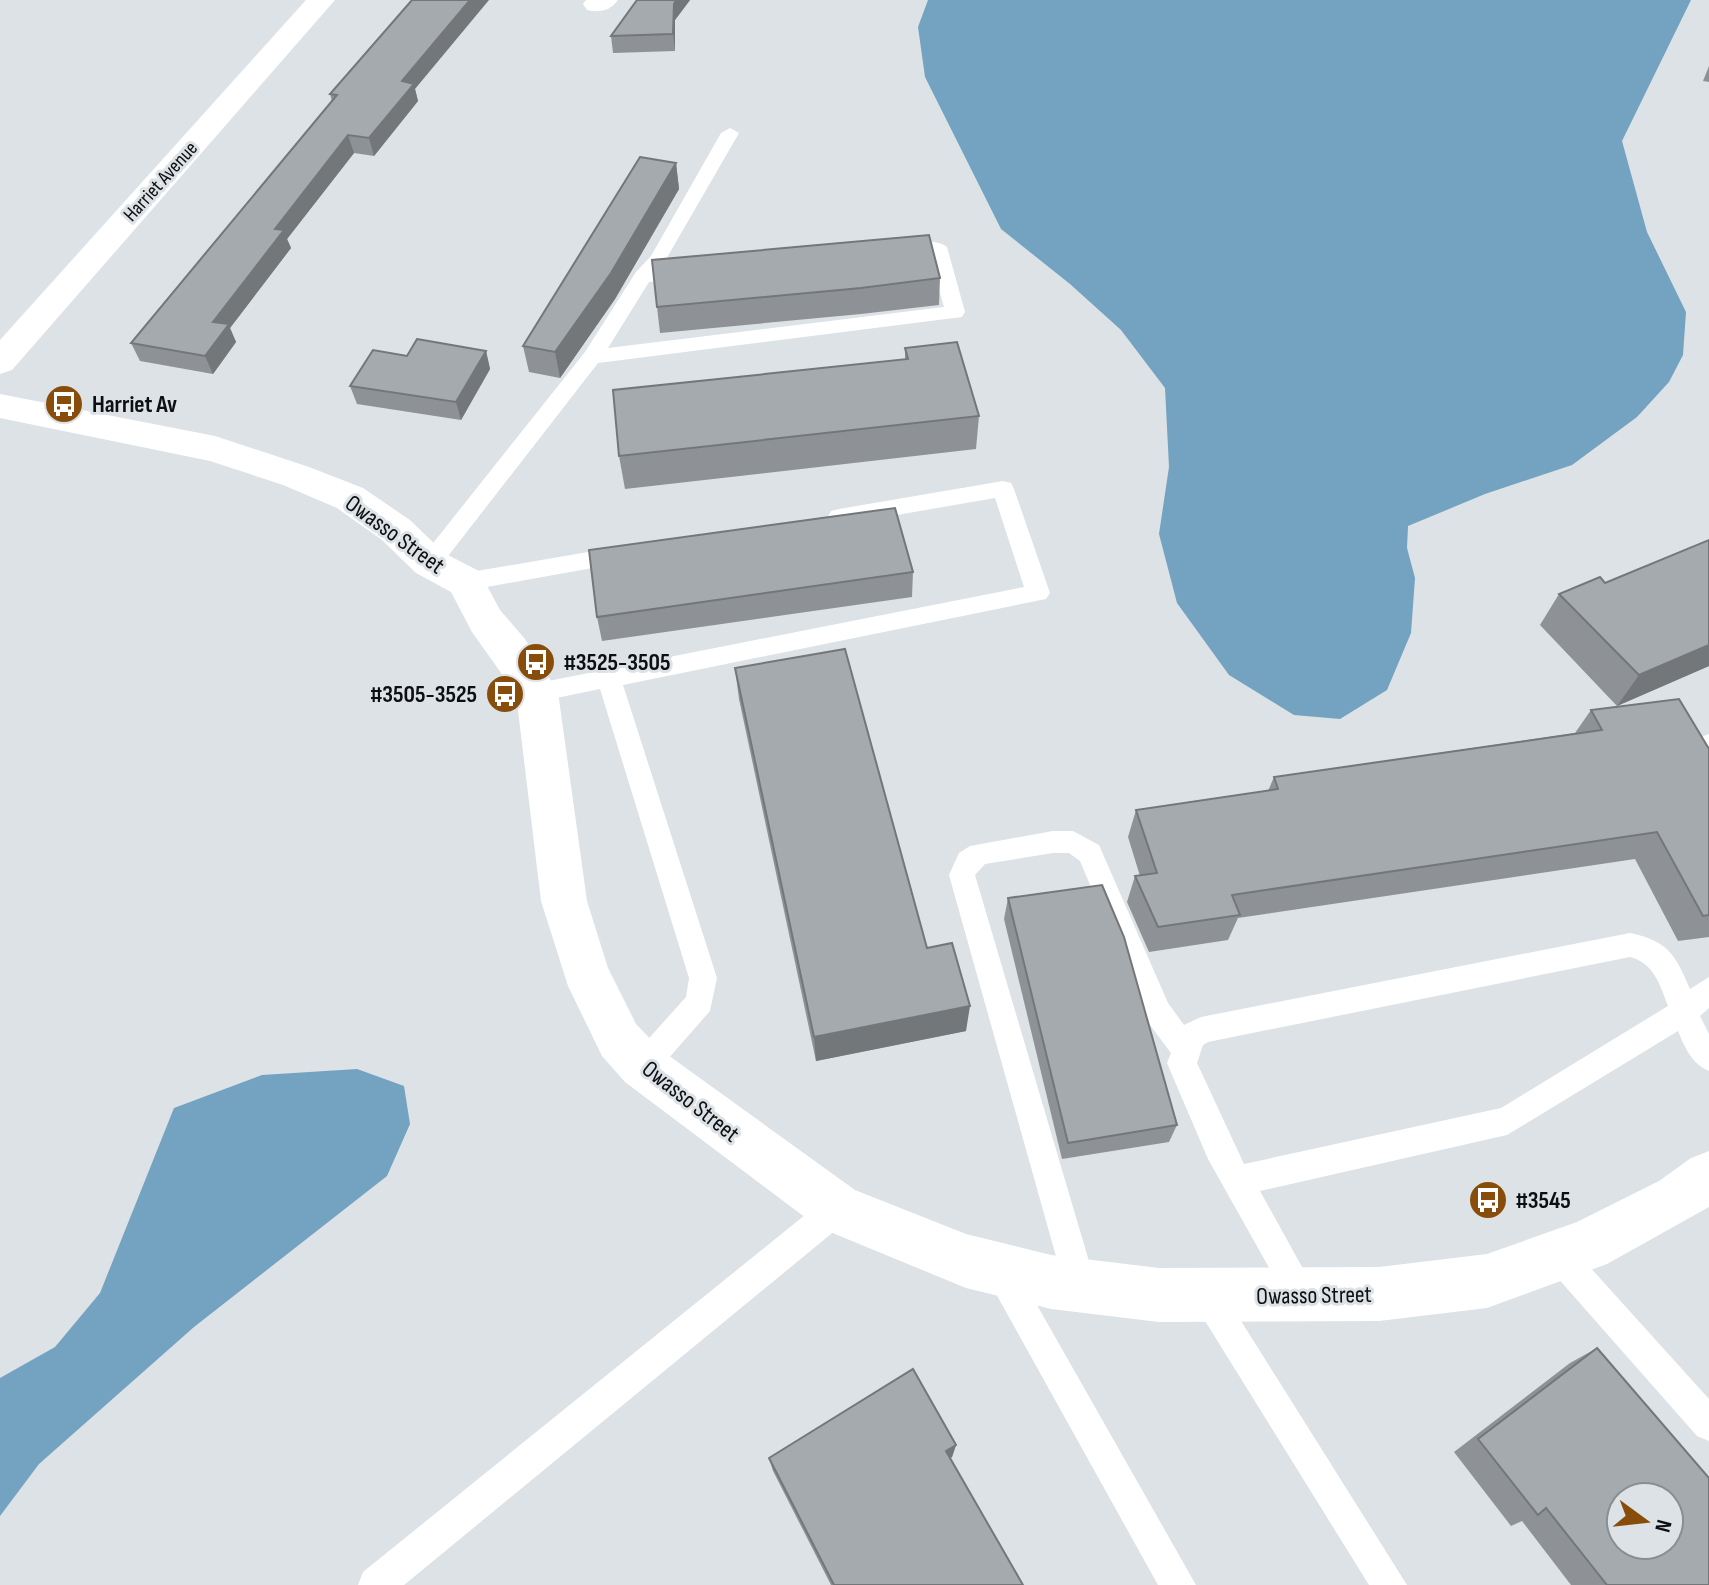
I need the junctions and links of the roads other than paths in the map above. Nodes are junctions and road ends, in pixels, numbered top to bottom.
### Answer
1 (321, 0) edge
2 (730, 133) dead end
3 (876, 253) edge
4 (705, 270) edge
5 (643, 276) junction
6 (592, 357) junction
7 (0, 362) edge
8 (0, 406) edge
9 (814, 522) edge
10 (642, 552) edge
11 (448, 572) junction
12 (609, 678) junction
13 (537, 692) junction
14 (1709, 744) edge
15 (1709, 776) edge
16 (1709, 990) edge
17 (1684, 1012) junction
18 (1185, 1049) junction
19 (1709, 1057) edge
20 (643, 1066) junction
21 (1709, 1176) edge
22 (1237, 1181) junction
23 (837, 1209) junction
24 (1559, 1256) junction
25 (999, 1269) junction
26 (1080, 1285) junction
27 (1301, 1294) junction
28 (1208, 1297) junction
29 (1709, 1424) edge
30 (376, 1585) edge
31 (1178, 1585) edge
32 (1389, 1585) edge

1 - 7 street, Harriet Avenue
2 - 5 lane
3 - 6 lane
4 - 5 lane
5 - 6 lane
6 - 11 lane
8 - 11 street, Owasso Street
9 - 12 lane
10 - 11 lane
11 - 13 street, Owasso Street
12 - 13 lane
12 - 20 lane
13 - 20 street, Owasso Street
14 - 15 lane
16 - 17 lane
17 - 18 lane
17 - 19 lane
17 - 22 lane
18 - 22 lane
18 - 26 lane
20 - 23 street, Owasso Street
21 - 24 street, Owasso Street
22 - 27 lane
23 - 25 street, Owasso Street
23 - 30 lane
24 - 27 street, Owasso Street
24 - 29 lane
25 - 26 street, Owasso Street
25 - 31 lane
26 - 28 street, Owasso Street
27 - 28 street, Owasso Street
28 - 32 lane

